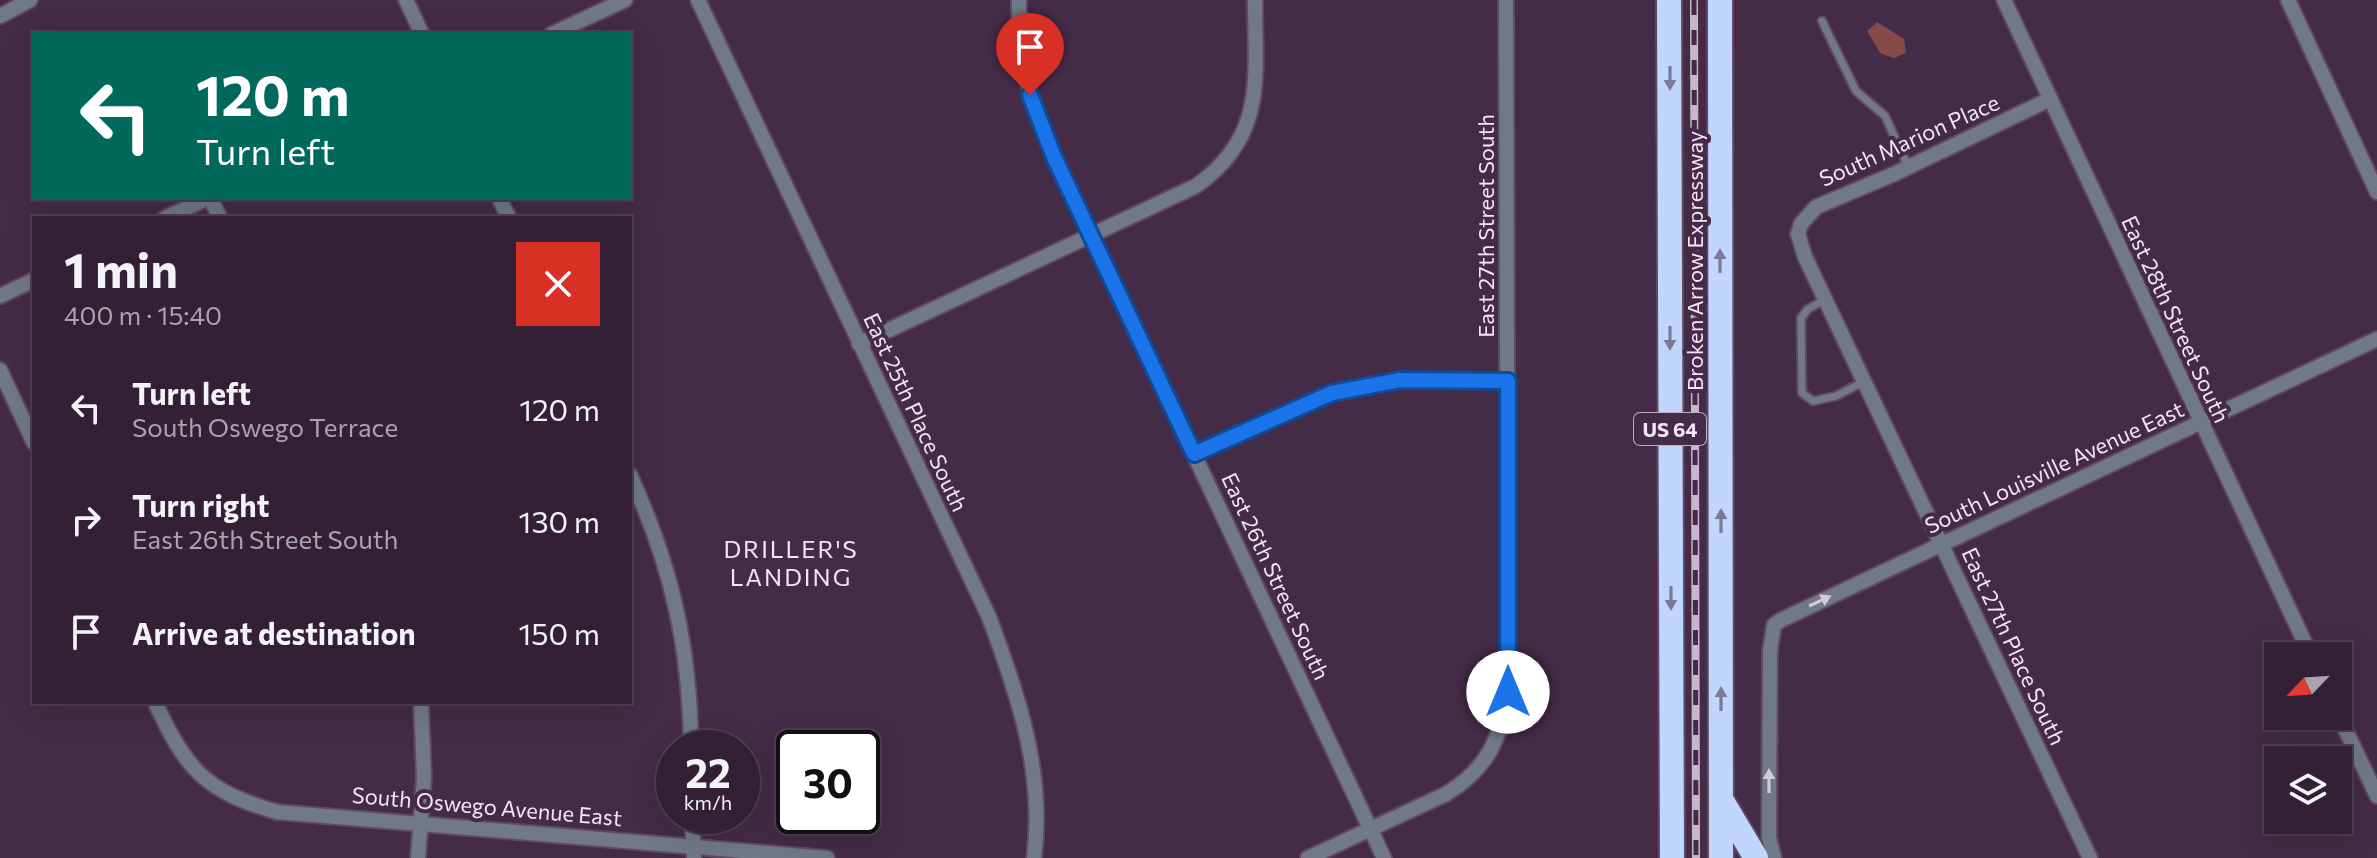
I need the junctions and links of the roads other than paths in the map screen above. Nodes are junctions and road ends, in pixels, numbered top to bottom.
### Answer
1 (30, 0) edge
2 (406, 0) edge
3 (625, 0) edge
4 (698, 0) edge
5 (1019, 0) edge
6 (1255, 0) edge
7 (1506, 0) edge
8 (1669, 0) edge
9 (1720, 0) edge
10 (2004, 0) edge
11 (2288, 0) edge
12 (0, 16) edge
13 (1822, 21) dead end
14 (421, 32) edge
15 (556, 32) edge
16 (2050, 99) junction
17 (1908, 166) junction
18 (2377, 192) edge
19 (205, 200) edge
20 (169, 216) edge
21 (1798, 234) joint
22 (1092, 235) junction
23 (32, 281) edge
24 (0, 296) edge
25 (1826, 299) junction
26 (2377, 339) edge
27 (859, 344) junction
28 (0, 370) edge
29 (1508, 381) junction
30 (1865, 381) junction
31 (2201, 423) junction
32 (32, 439) edge
33 (1194, 454) junction
34 (632, 480) edge
35 (1942, 544) junction
36 (2304, 642) edge
37 (156, 704) edge
38 (421, 704) edge
39 (690, 730) edge
40 (2346, 730) edge
41 (2377, 796) edge
42 (1721, 799) junction
43 (421, 823) junction
44 (1371, 830) junction
45 (693, 852) edge
46 (418, 858) edge
47 (827, 858) edge
48 (1034, 858) edge
49 (1308, 858) edge
50 (1384, 858) edge
51 (1672, 858) edge
52 (1721, 858) edge
53 (1756, 858) edge
54 (1774, 858) edge
55 (2090, 858) edge

1 - 12 street
2 - 14 street
3 - 15 street
4 - 27 street, East 25th Place South
5 - 22 street, East 26th Street South
6 - 22 street
7 - 29 street, East 27th Street South
8 -> 51 highway, Broken Arrow Expressway / US 64
42 -> 9 highway, Broken Arrow Expressway / US 64
10 - 16 street, East 28th Street South
11 - 18 street
13 - 17 lane
16 - 17 street, South Marion Place
16 - 31 street, East 28th Street South
17 - 21 street, South Marion Place
19 - 20 street
21 - 25 street, East 27th Place South
22 - 27 street
22 - 33 street, East 26th Street South
23 - 24 street
25 - 30 street, East 27th Place South
25 - 30 lane
26 - 31 street, South Louisville Avenue East
27 - 48 street, East 25th Place South
28 - 32 street
29 - 33 street
29 - 44 street, East 27th Street South
30 - 35 street, East 27th Place South
31 - 35 street, South Louisville Avenue East
31 - 36 street, East 28th Street South
33 - 44 street, East 26th Street South
34 - 39 street
54 -> 35 street, South Louisville Avenue East
35 - 55 street, East 27th Place South
37 - 43 street, South Oswego Avenue East
38 - 43 street
40 - 41 street
42 - 52 highway, Broken Arrow Expressway / US 64
42 - 53 highway
43 - 45 street, South Oswego Avenue East
43 - 46 street
44 - 49 street
44 - 50 street, East 26th Street South
45 - 47 street, South Oswego Avenue East

